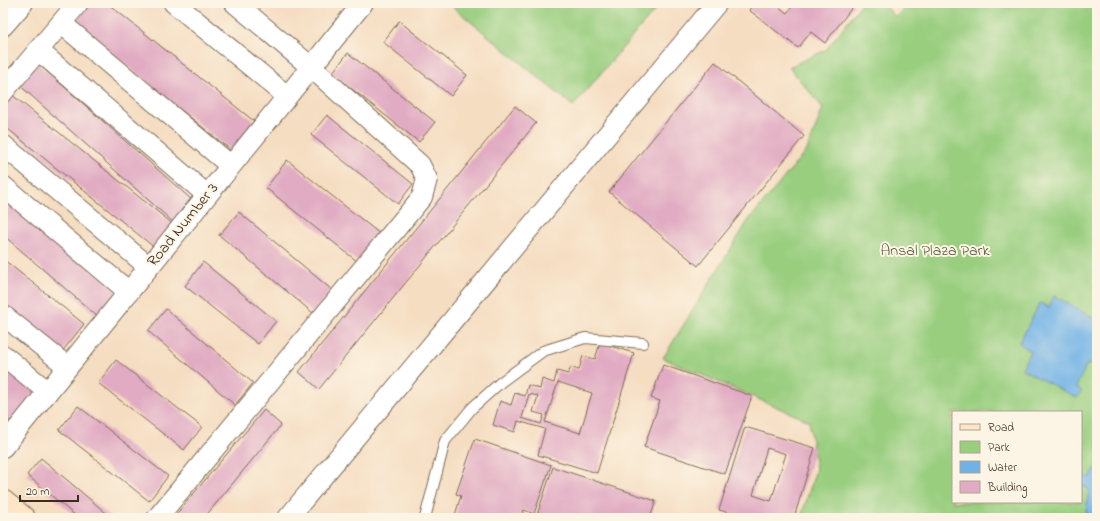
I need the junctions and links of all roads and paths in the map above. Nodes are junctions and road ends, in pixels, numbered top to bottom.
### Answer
1 (23, 3) edge
2 (78, 3) edge
3 (174, 3) edge
4 (235, 3) edge
5 (363, 3) edge
6 (717, 3) edge
7 (61, 23) junction
8 (3, 26) edge
9 (38, 50) junction
10 (311, 68) junction
11 (4, 89) edge
12 (287, 96) junction
13 (3, 145) edge
14 (231, 166) junction
15 (3, 186) edge
16 (207, 195) junction
17 (149, 266) junction
18 (129, 292) junction
19 (3, 315) edge
20 (644, 343) dead end
21 (3, 355) edge
22 (68, 367) junction
23 (48, 392) junction
24 (6, 436) edge
25 (3, 501) edge
26 (24, 518) edge
27 (157, 518) edge
28 (288, 518) edge
29 (425, 518) edge

1 - 8 street
2 - 7 street
3 - 12 street
4 - 10 street
5 - 10 street, Road Number 3
6 - 28 street
7 - 9 street
7 - 14 street
9 - 11 street
9 - 16 street
10 - 12 street, Road Number 3
10 - 27 street
12 - 14 street, Road Number 3
13 - 17 street
14 - 16 street, Road Number 3
15 - 18 street
16 - 17 street, Road Number 3
17 - 18 street, Road Number 3
18 - 22 street, Road Number 3
19 - 22 street
20 - 29 lane
21 - 23 street
22 - 23 street, Road Number 3
23 - 24 street, Road Number 3
25 - 26 main road

